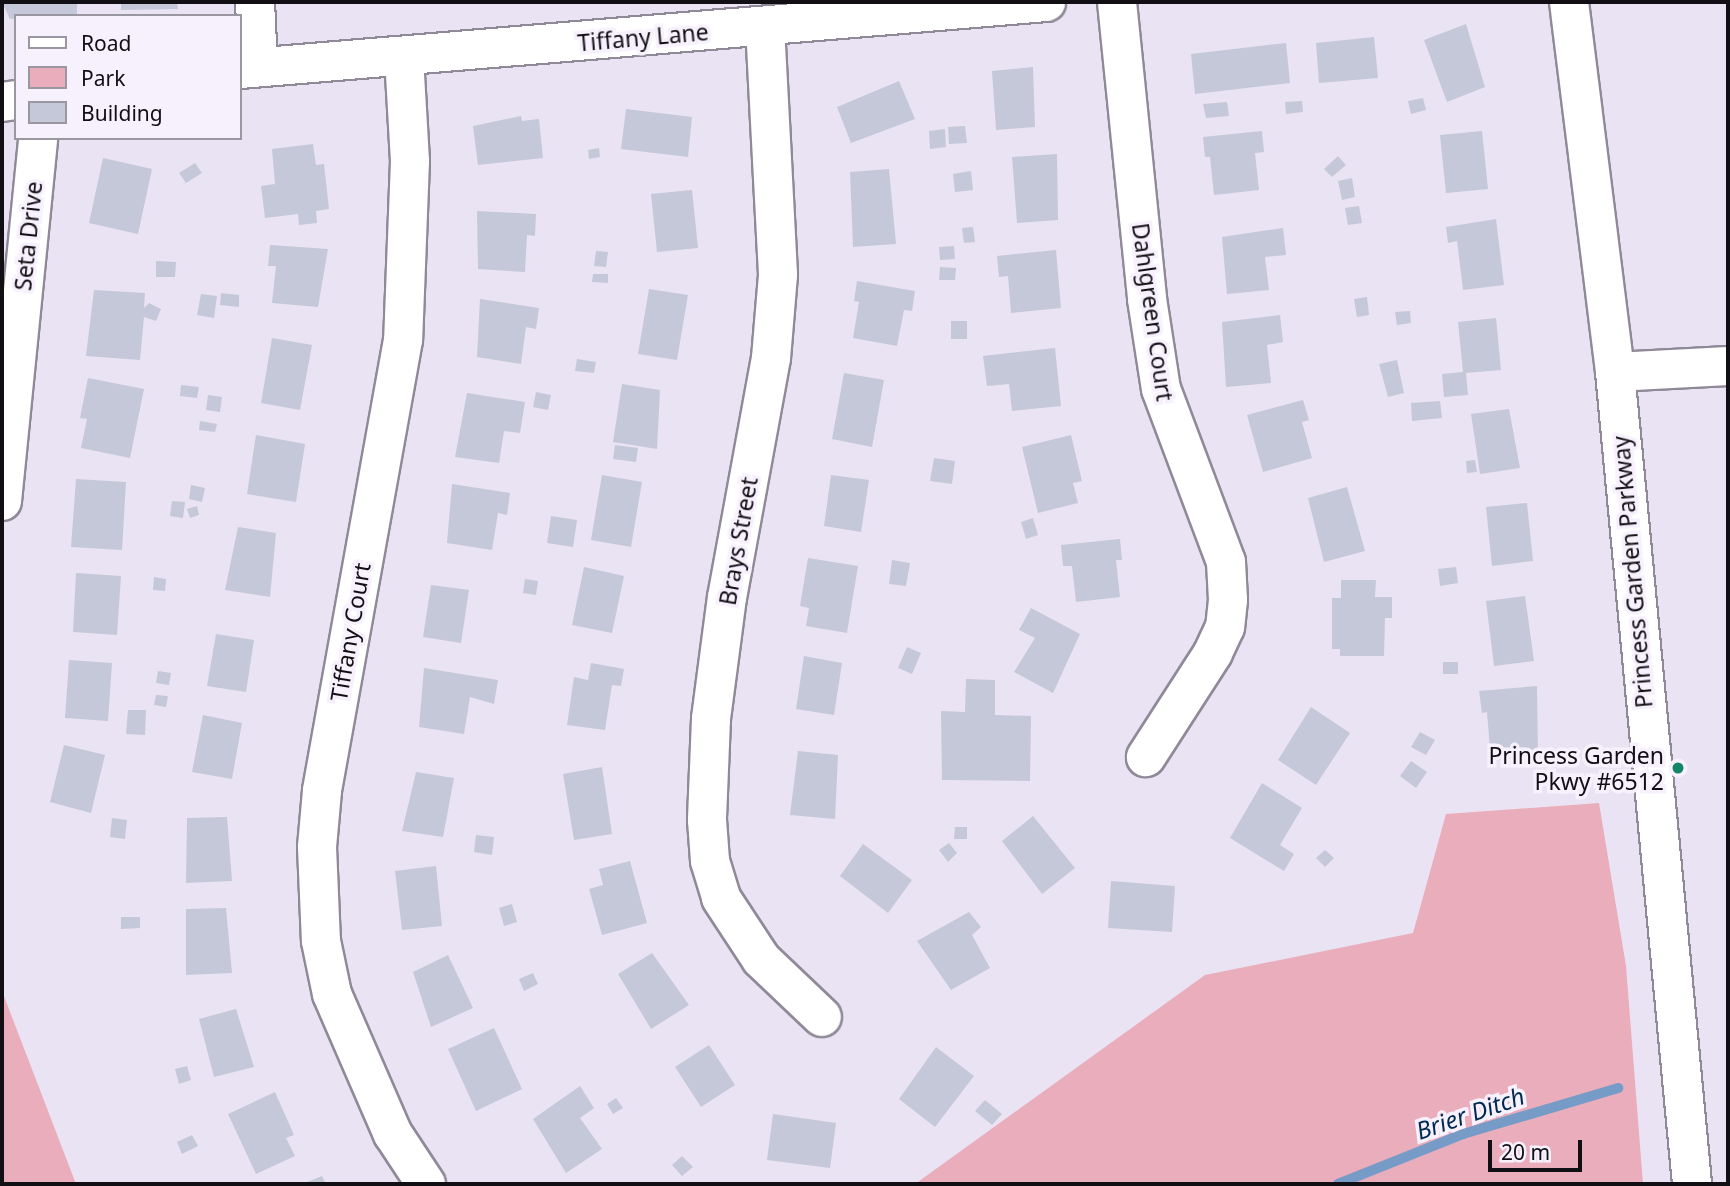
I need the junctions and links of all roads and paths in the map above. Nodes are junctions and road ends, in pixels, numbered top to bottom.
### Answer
1 (255, 2) edge
2 (1046, 2) edge
3 (1117, 2) edge
4 (1569, 2) edge
5 (765, 26) junction
6 (404, 57) junction
7 (249, 68) edge
8 (38, 140) edge
9 (1728, 366) edge
10 (1615, 372) junction
11 (2, 501) edge
12 (1146, 757) dead end
13 (822, 1017) dead end
14 (426, 1184) edge
15 (1692, 1184) edge

1 - 7 street
2 - 5 street, Tiffany Lane
3 - 12 street, Dahlgreen Court
4 - 10 street, Princess Garden Parkway
5 - 6 street, Tiffany Lane
5 - 13 street, Brays Street
6 - 7 street, Tiffany Lane
6 - 14 street, Tiffany Court
8 - 11 street, Seta Drive
9 - 10 street
10 - 15 street, Princess Garden Parkway

